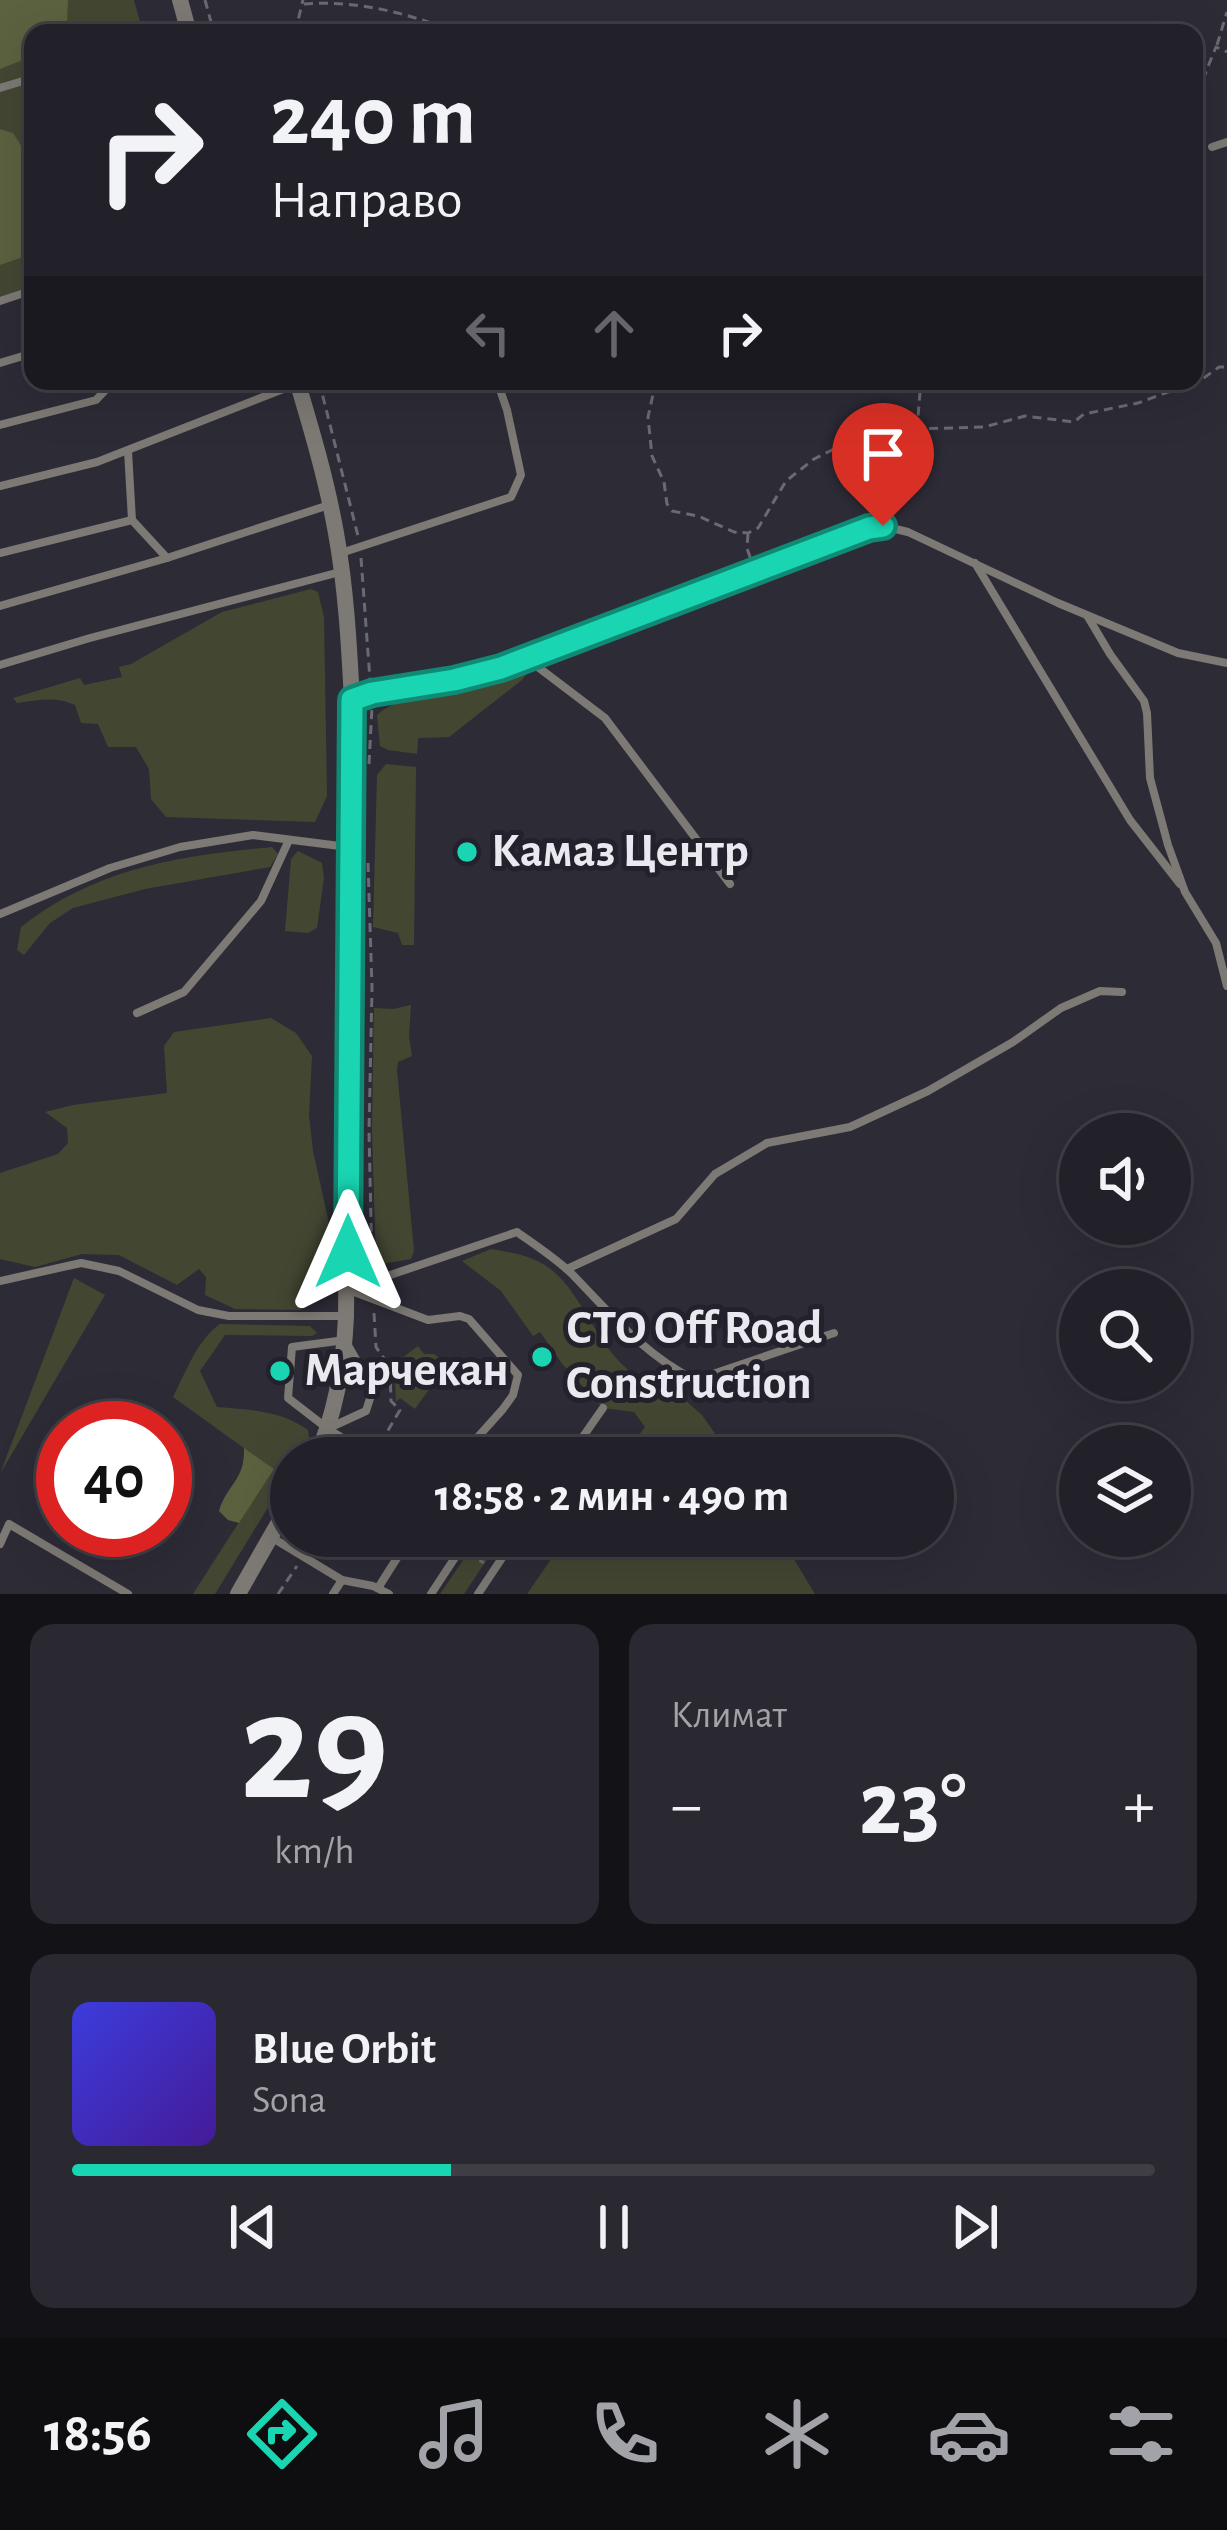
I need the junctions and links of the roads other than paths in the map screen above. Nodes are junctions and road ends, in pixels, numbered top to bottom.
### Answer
1 (1227, 142) edge
2 (1212, 147) road end
3 (105, 390) edge
4 (277, 390) edge
5 (299, 390) edge
6 (500, 390) edge
7 (0, 425) edge
8 (128, 451) junction
9 (0, 487) edge
10 (331, 505) junction
11 (132, 520) junction
12 (0, 553) edge
13 (166, 558) junction
14 (974, 562) junction
15 (340, 563) junction
16 (0, 606) edge
17 (1088, 616) junction
18 (526, 658) junction
19 (1227, 663) edge
20 (0, 664) edge
21 (352, 700) junction
22 (289, 840) junction
23 (350, 847) junction
24 (730, 884) dead end
25 (1185, 892) junction
26 (0, 914) edge
27 (1227, 986) edge
28 (1122, 992) dead end
29 (137, 1013) dead end
30 (567, 1269) junction
31 (0, 1281) edge
32 (347, 1289) junction
33 (346, 1316) junction
34 (834, 1333) dead end
35 (345, 1340) junction
36 (603, 1408) dead end
37 (328, 1429) junction
38 (325, 1437) edge
39 (341, 1437) edge
40 (477, 1437) edge
41 (583, 1437) edge
42 (270, 1536) edge
43 (0, 1544) edge
44 (304, 1557) edge
45 (398, 1557) edge
46 (455, 1557) edge
47 (502, 1557) edge
48 (342, 1580) junction
49 (378, 1588) junction
50 (128, 1594) edge
51 (238, 1594) edge
52 (333, 1594) edge
53 (389, 1594) edge
54 (431, 1594) edge
55 (478, 1594) edge

1 - 2 lane
3 - 7 lane
4 - 8 lane
5 - 10 street
6 - 15 lane
8 - 9 lane
8 - 11 lane
10 - 13 lane
10 - 15 street
11 - 12 lane
11 - 13 lane
13 - 16 lane
14 - 17 lane
14 - 18 lane
14 - 25 lane
15 - 20 lane
15 - 21 street
17 - 19 lane
17 - 25 lane
18 - 21 lane
18 - 24 lane
21 - 23 street
22 - 23 lane
22 - 26 lane
22 - 29 lane
23 - 32 street
25 - 27 lane
28 - 30 lane
30 - 32 lane
30 - 34 lane
31 - 33 lane
32 - 33 street
32 - 40 lane
33 - 35 street
35 - 37 street
35 - 37 lane
35 - 37 lane
36 - 41 lane
37 - 38 street
37 - 39 lane
42 - 51 street
43 - 50 lane
44 - 48 lane
45 - 49 lane
46 - 54 lane
47 - 55 lane
48 - 49 lane
48 - 52 lane
49 - 53 lane

